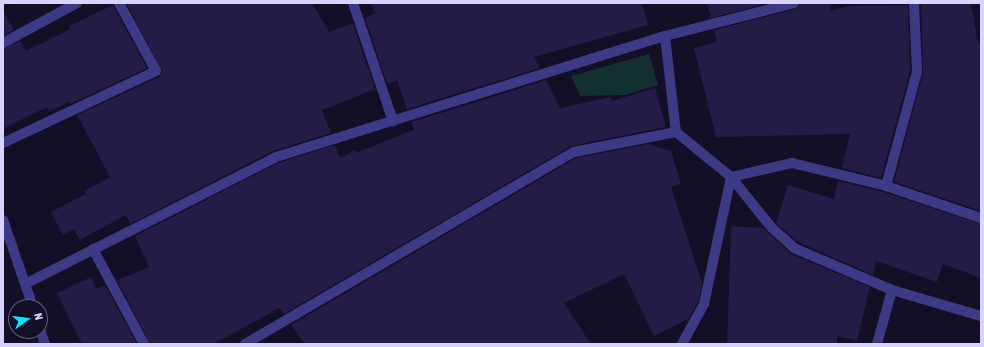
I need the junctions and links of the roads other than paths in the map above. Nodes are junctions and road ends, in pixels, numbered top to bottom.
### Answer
1 (77, 3) edge
2 (119, 3) edge
3 (353, 3) edge
4 (794, 3) edge
5 (914, 3) edge
6 (665, 36) junction
7 (3, 43) edge
8 (393, 121) junction
9 (676, 132) junction
10 (3, 144) edge
11 (731, 178) junction
12 (886, 186) junction
13 (981, 218) edge
14 (3, 220) edge
15 (93, 249) junction
16 (25, 284) junction
17 (892, 290) junction
18 (30, 299) edge
19 (981, 316) edge
20 (144, 344) edge
21 (245, 344) edge
22 (682, 344) edge
23 (878, 344) edge

1 - 7 street
2 - 10 street
3 - 8 street
4 - 6 street
5 - 12 street
6 - 8 street
6 - 9 street
8 - 15 street
9 - 11 street
9 - 21 street
11 - 12 street
11 - 17 street
11 - 22 street
12 - 13 street
14 - 16 street
15 - 16 street
15 - 20 street
16 - 18 street
17 - 19 street
17 - 23 street

